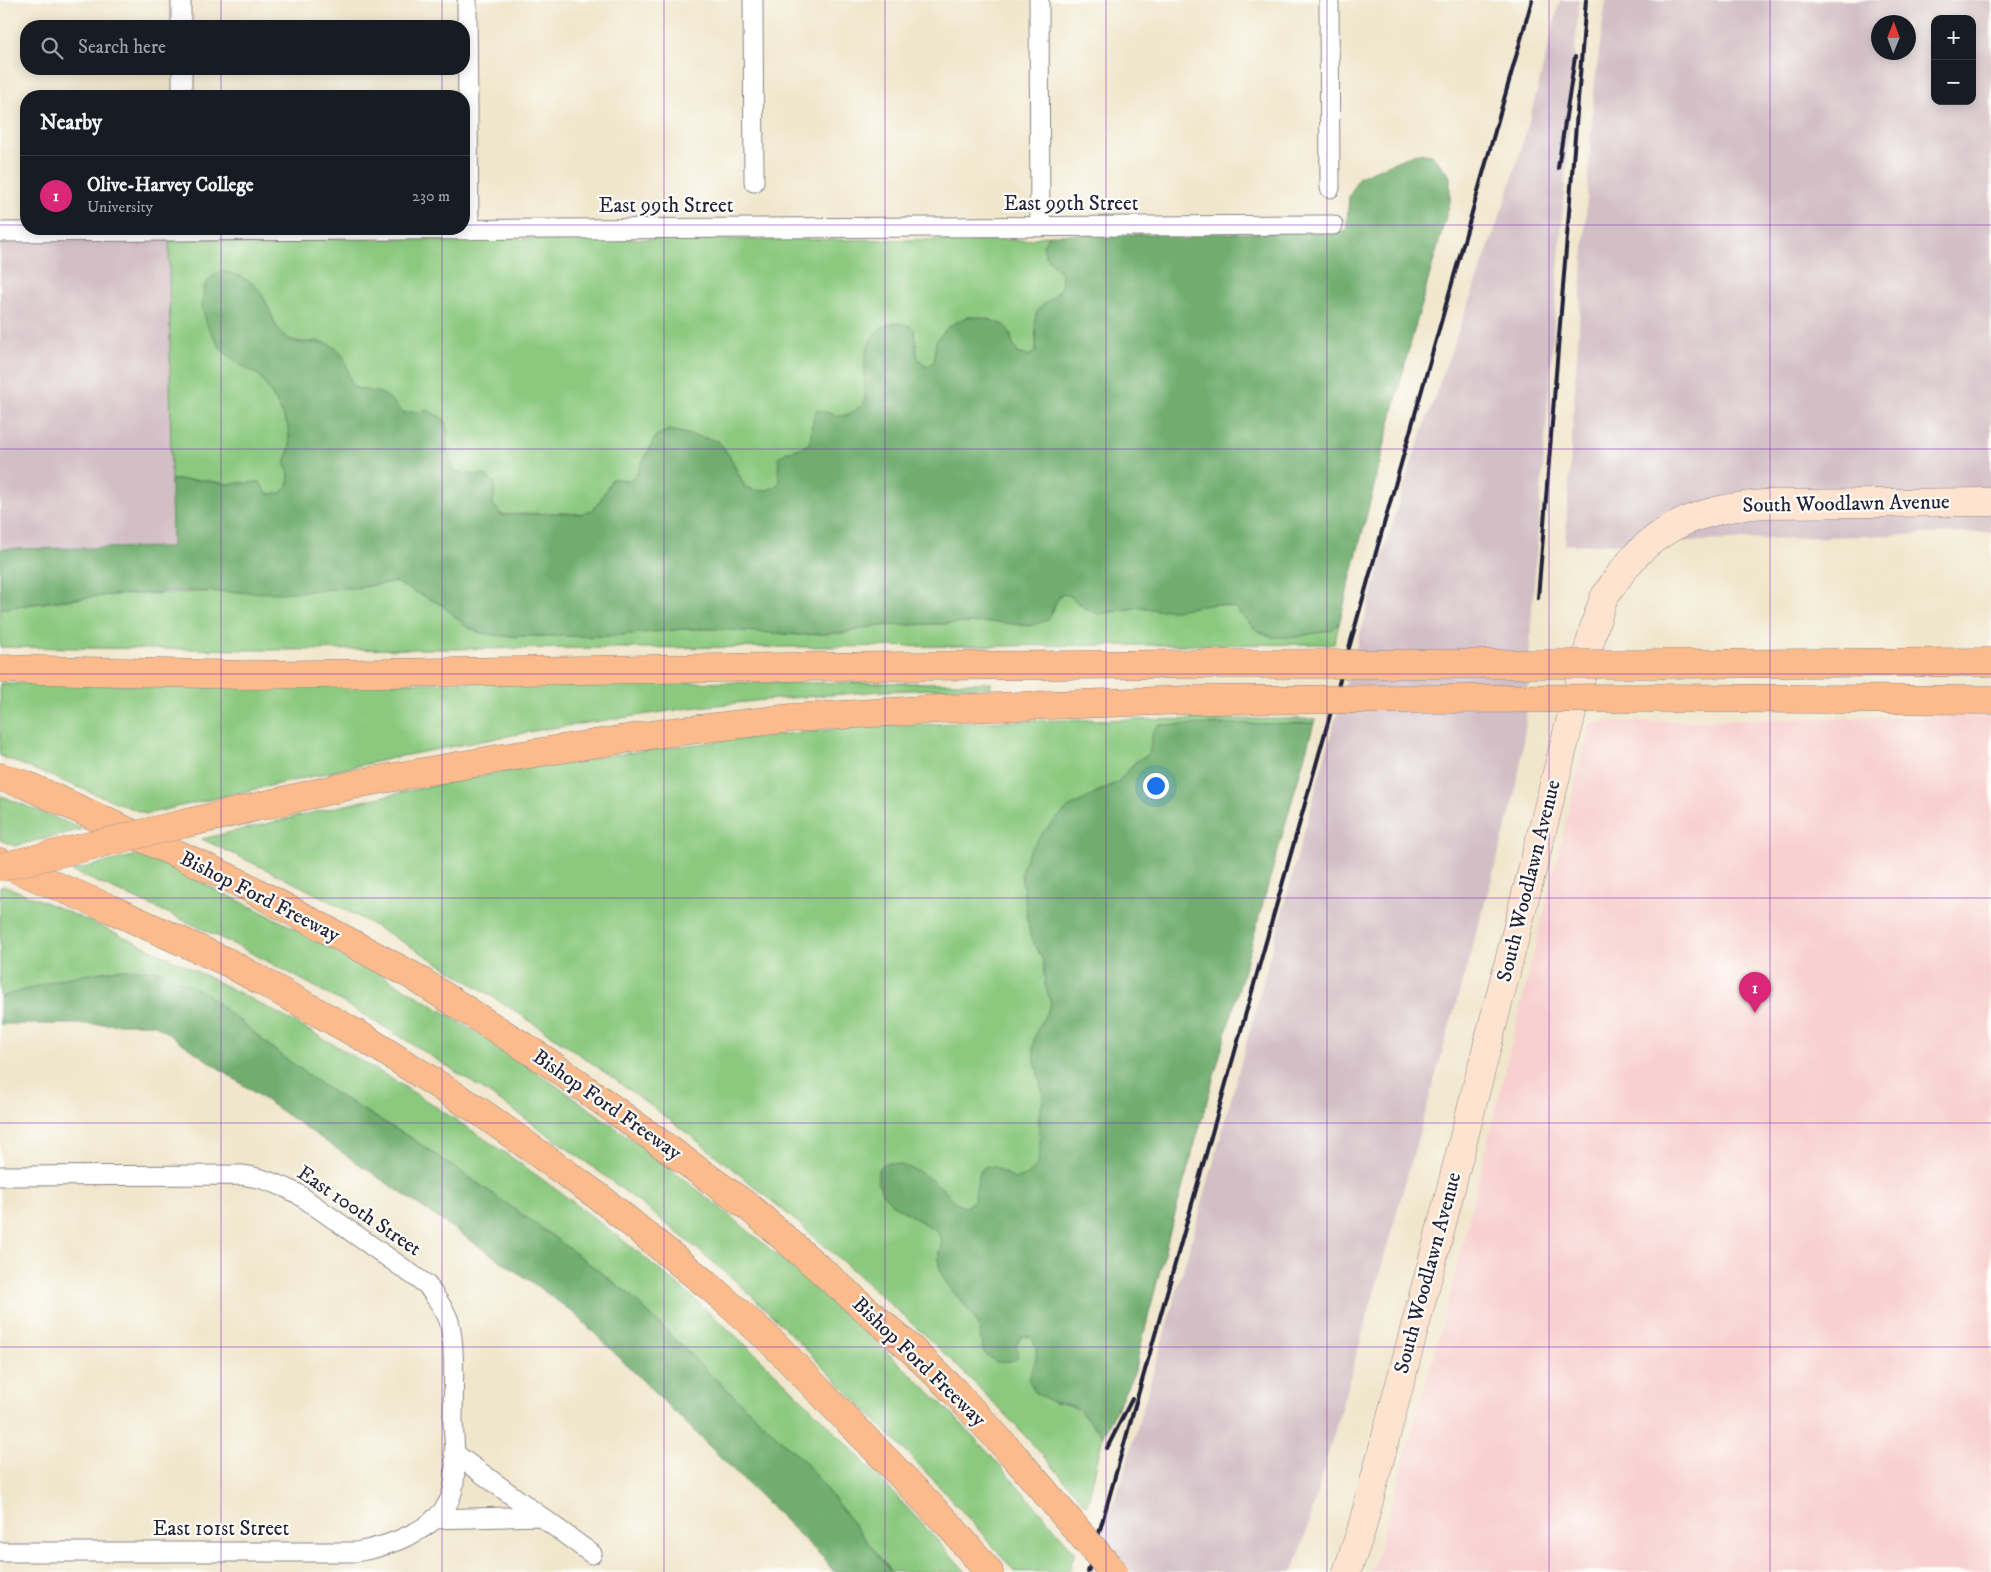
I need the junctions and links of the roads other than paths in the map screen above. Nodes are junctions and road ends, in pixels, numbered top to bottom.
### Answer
1 (181, 0) edge
2 (467, 0) edge
3 (753, 0) edge
4 (1038, 0) edge
5 (1329, 0) edge
6 (181, 20) edge
7 (467, 20) edge
8 (182, 75) edge
9 (468, 75) edge
10 (182, 90) edge
11 (468, 90) edge
12 (754, 182) dead end
13 (1330, 188) dead end
14 (1333, 225) dead end
15 (1040, 227) junction
16 (470, 230) edge
17 (0, 232) edge
18 (20, 232) edge
19 (1991, 502) edge
20 (1991, 662) edge
21 (0, 669) edge
22 (1991, 700) edge
23 (0, 777) edge
24 (0, 862) edge
25 (0, 867) edge
26 (0, 1176) edge
27 (454, 1453) junction
28 (540, 1516) junction
29 (434, 1518) junction
30 (0, 1552) edge
31 (592, 1554) dead end
32 (989, 1572) edge
33 (1113, 1572) edge
34 (1347, 1572) edge

1 - 6 street
2 - 7 street
3 - 12 street
4 - 15 street
5 - 13 street
8 - 10 street
9 - 11 street
14 - 15 street, East 99th Street
15 - 16 street, East 99th Street
17 - 18 street, East 99th Street
19 - 34 street, South Woodlawn Avenue
20 - 21 highway, bridge
22 - 25 highway, bridge
23 - 33 highway, Bishop Ford Freeway, bridge
24 - 32 highway
26 - 27 street, East 100th Street
27 - 28 street
27 - 29 street, East 101st Street
28 - 29 street
28 - 31 street
29 - 30 street, East 101st Street

